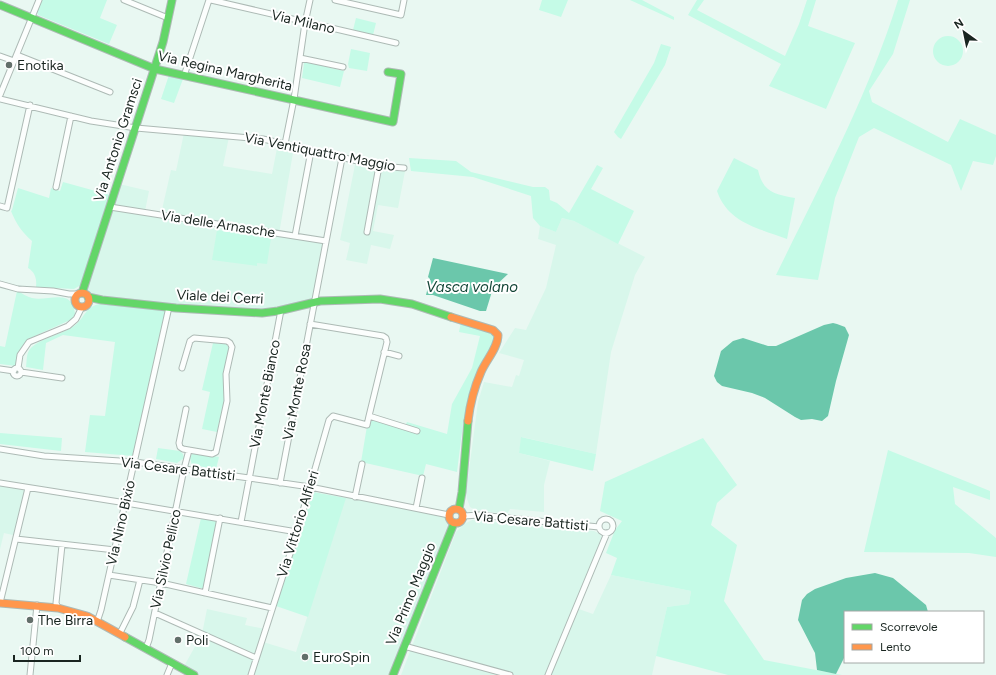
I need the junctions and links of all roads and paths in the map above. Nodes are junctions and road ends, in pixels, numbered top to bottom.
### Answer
1 (39, 0) edge
2 (124, 0) edge
3 (172, 0) edge
4 (210, 0) edge
5 (310, 0) edge
6 (335, 0) edge
7 (404, 0) edge
8 (0, 5) edge
9 (32, 18) junction
10 (168, 18) junction
11 (305, 23) junction
12 (396, 43) dead end
13 (17, 55) junction
14 (0, 56) edge
15 (300, 58) junction
16 (14, 61) junction
17 (343, 67) dead end
18 (154, 69) junction
19 (388, 72) dead end
20 (184, 76) junction
21 (110, 92) dead end
22 (0, 95) edge
23 (0, 99) edge
24 (294, 99) junction
25 (30, 105) junction
26 (71, 116) junction
27 (136, 128) junction
28 (285, 144) junction
29 (311, 151) junction
30 (342, 158) junction
31 (379, 166) junction
32 (404, 168) dead end
33 (56, 187) dead end
34 (0, 206) edge
35 (110, 207) junction
36 (367, 232) dead end
37 (295, 236) junction
38 (326, 241) junction
39 (0, 284) edge
40 (82, 299) junction
41 (315, 302) junction
42 (169, 307) junction
43 (281, 310) junction
44 (310, 324) junction
45 (384, 352) junction
46 (399, 356) dead end
47 (182, 368) dead end
48 (0, 369) edge
49 (16, 369) junction
50 (62, 378) dead end
51 (186, 409) dead end
52 (369, 416) junction
53 (417, 431) dead end
54 (0, 449) edge
55 (189, 450) junction
56 (135, 462) junction
57 (362, 464) dead end
58 (184, 469) junction
59 (250, 478) junction
60 (422, 478) dead end
61 (0, 483) edge
62 (280, 483) junction
63 (310, 487) junction
64 (28, 488) junction
65 (355, 497) junction
66 (126, 503) junction
67 (416, 508) junction
68 (458, 509) junction
69 (176, 511) junction
70 (448, 515) junction
71 (464, 516) junction
72 (220, 518) junction
73 (241, 522) junction
74 (454, 523) junction
75 (599, 527) junction
76 (297, 532) junction
77 (607, 533) junction
78 (16, 539) junction
79 (62, 545) junction
80 (115, 550) junction
81 (109, 575) junction
82 (140, 580) junction
83 (161, 583) junction
84 (205, 593) junction
85 (0, 603) edge
86 (37, 605) junction
87 (58, 608) junction
88 (272, 608) junction
89 (155, 613) junction
90 (97, 622) junction
91 (120, 633) junction
92 (404, 646) junction
93 (146, 648) junction
94 (256, 658) junction
95 (172, 664) junction
96 (30, 675) edge
97 (167, 675) edge
98 (194, 675) edge
99 (251, 675) edge
100 (393, 675) edge
101 (510, 675) edge
102 (548, 675) edge

1 - 9 street
2 - 10 street
3 - 10 street, Via Antonio Gramsci
4 - 11 street, Via Milano
4 - 20 street
5 - 11 street
6 - 7 street
8 - 9 street, Via Regina Margherita
9 - 13 street
9 - 18 street, Via Regina Margherita
10 - 18 street, Via Antonio Gramsci
11 - 12 street, Via Milano
11 - 15 street
13 - 16 street
13 - 21 street
14 - 16 street
15 - 17 street
15 - 24 street
16 - 22 street
18 - 20 street, Via Regina Margherita
18 - 27 street, Via Antonio Gramsci
19 - 24 street, Via Regina Margherita
20 - 24 street, Via Regina Margherita
23 - 25 street, Via Ventiquattro Maggio
24 - 28 street
25 - 26 street, Via Ventiquattro Maggio
25 - 34 street
26 - 27 street, Via Ventiquattro Maggio
26 - 33 street
27 - 28 street, Via Ventiquattro Maggio
27 - 35 street, Via Antonio Gramsci
28 - 29 street, Via Ventiquattro Maggio
29 - 30 street, Via Ventiquattro Maggio
29 - 37 street
30 - 31 street, Via Ventiquattro Maggio
30 - 38 street, Via Monte Rosa
31 - 32 street, Via Ventiquattro Maggio
31 - 36 street
35 - 37 street, Via delle Arnasche
35 - 40 street, Via Antonio Gramsci
37 - 38 street, Via delle Arnasche
38 - 41 street, Via Monte Rosa
39 - 40 street
40 - 42 street, Viale dei Cerri
40 - 49 street
41 - 43 street, Viale dei Cerri
41 - 44 street, Via Monte Rosa
41 - 68 street, Viale dei Cerri
42 - 43 street, Viale dei Cerri
42 - 56 street, Via Nino Bixio
43 - 59 street, Via Monte Bianco
44 - 45 street
44 - 62 street, Via Monte Rosa
45 - 46 street
45 - 52 street
47 - 55 street
48 - 49 street
49 - 50 street
51 - 55 street
52 - 53 street
52 - 63 street, Via Vittorio Alfieri
54 - 56 street, Via Cesare Battisti
55 - 58 street, Via Silvio Pellico
56 - 58 street, Via Cesare Battisti
56 - 66 street, Via Nino Bixio
57 - 65 street
58 - 59 street, Via Cesare Battisti
58 - 69 street, Via Silvio Pellico
59 - 62 street, Via Cesare Battisti
59 - 73 street, Via Monte Bianco
60 - 67 street
61 - 64 street
62 - 63 street, Via Cesare Battisti
63 - 65 street, Via Cesare Battisti
63 - 76 street, Via Vittorio Alfieri
64 - 66 street
64 - 78 street
65 - 67 street, Via Cesare Battisti
66 - 69 street
66 - 80 street, Via Nino Bixio
67 - 70 street, Via Cesare Battisti
68 - 70 street
68 - 71 street
69 - 72 street
69 - 83 street, Via Silvio Pellico
70 - 74 street
71 - 74 street
71 - 75 street, Via Cesare Battisti
72 - 73 street
72 - 84 street
73 - 76 street
74 - 92 street, Via Primo Maggio
75 - 77 street
75 - 77 street
76 - 88 street, Via Vittorio Alfieri
77 - 102 street
78 - 79 street
78 - 85 street
79 - 80 street
79 - 87 street
80 - 81 street, Via Nino Bixio
81 - 82 street
81 - 90 street, Via Nino Bixio
82 - 83 street
82 - 91 street
83 - 84 street
83 - 89 street, Via Silvio Pellico
84 - 88 street
85 - 86 street
86 - 87 street
86 - 96 street
87 - 90 street
88 - 94 street, Via Vittorio Alfieri
89 - 93 street, Via Silvio Pellico
89 - 94 street
90 - 91 street
91 - 93 street
92 - 100 street, Via Primo Maggio
92 - 101 street
93 - 95 street
94 - 99 street, Via Vittorio Alfieri
95 - 97 street
95 - 98 street

